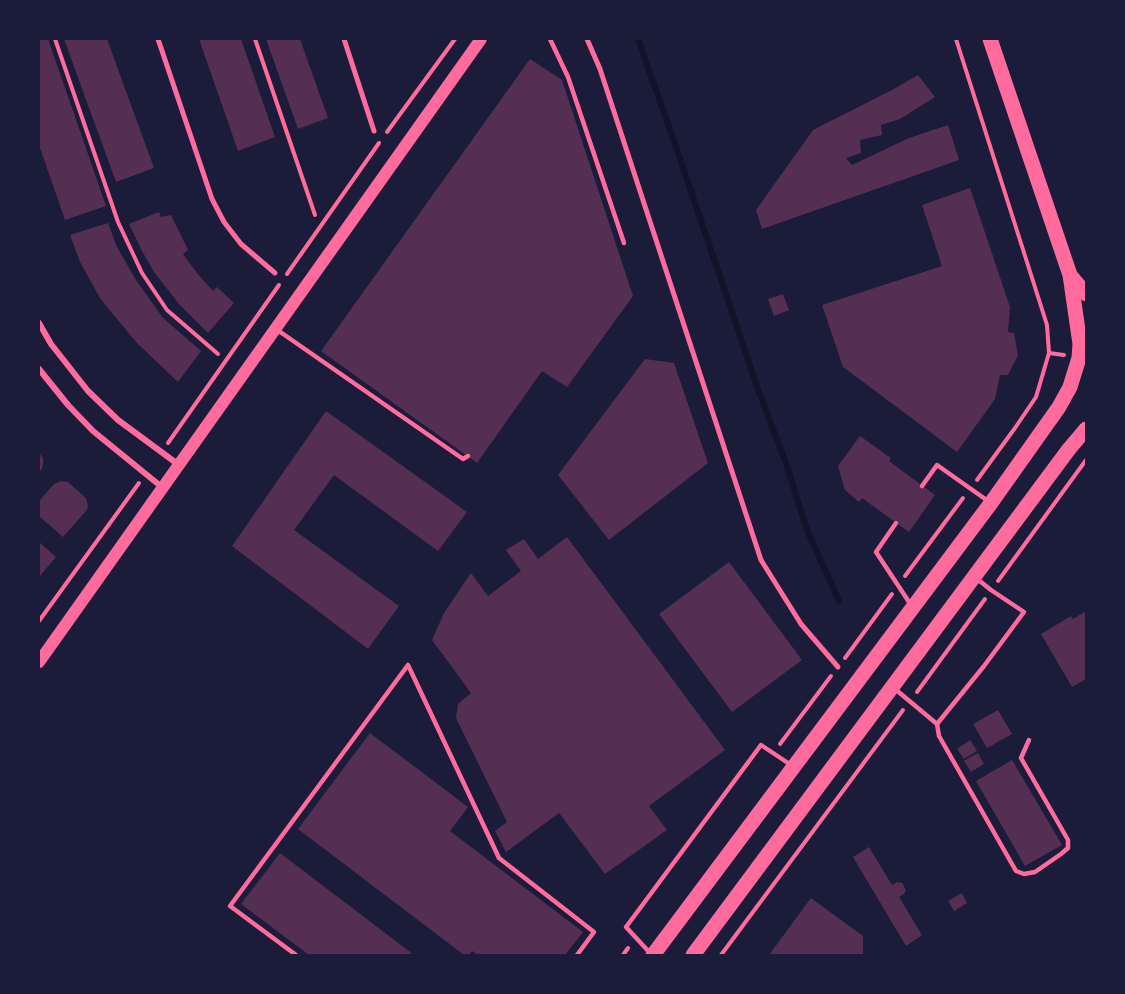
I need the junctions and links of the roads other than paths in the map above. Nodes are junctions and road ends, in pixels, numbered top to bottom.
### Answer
1 (158, 39) edge
2 (344, 39) edge
3 (481, 39) edge
4 (550, 39) edge
5 (587, 39) edge
6 (990, 39) edge
7 (374, 131) dead end
8 (624, 243) dead end
9 (275, 273) dead end
10 (1070, 275) junction
11 (1086, 294) edge
12 (39, 323) edge
13 (276, 329) junction
14 (39, 369) edge
15 (1086, 429) edge
16 (468, 456) dead end
17 (179, 465) junction
18 (922, 486) dead end
19 (163, 488) junction
20 (990, 503) junction
21 (896, 523) dead end
22 (974, 576) junction
23 (912, 607) junction
24 (39, 662) edge
25 (838, 667) dead end
26 (892, 687) junction
27 (937, 724) junction
28 (1029, 740) dead end
29 (793, 767) junction
30 (296, 955) edge
31 (578, 955) edge
32 (653, 955) edge
33 (693, 955) edge

1 - 9 street
2 - 7 street
3 - 13 main road
4 - 8 lane
5 - 25 street
6 - 10 main road
10 - 11 main road
10 - 20 main road
12 - 17 street
13 - 16 lane
13 - 17 main road
14 - 19 street
15 - 22 main road
17 - 19 main road
18 - 20 lane
19 - 24 main road
20 - 23 main road
21 - 23 lane
22 - 26 main road
22 - 27 lane
23 - 29 main road
26 - 27 lane
26 - 33 main road
27 - 28 lane
29 - 32 main road
29 - 32 lane
30 - 31 lane

